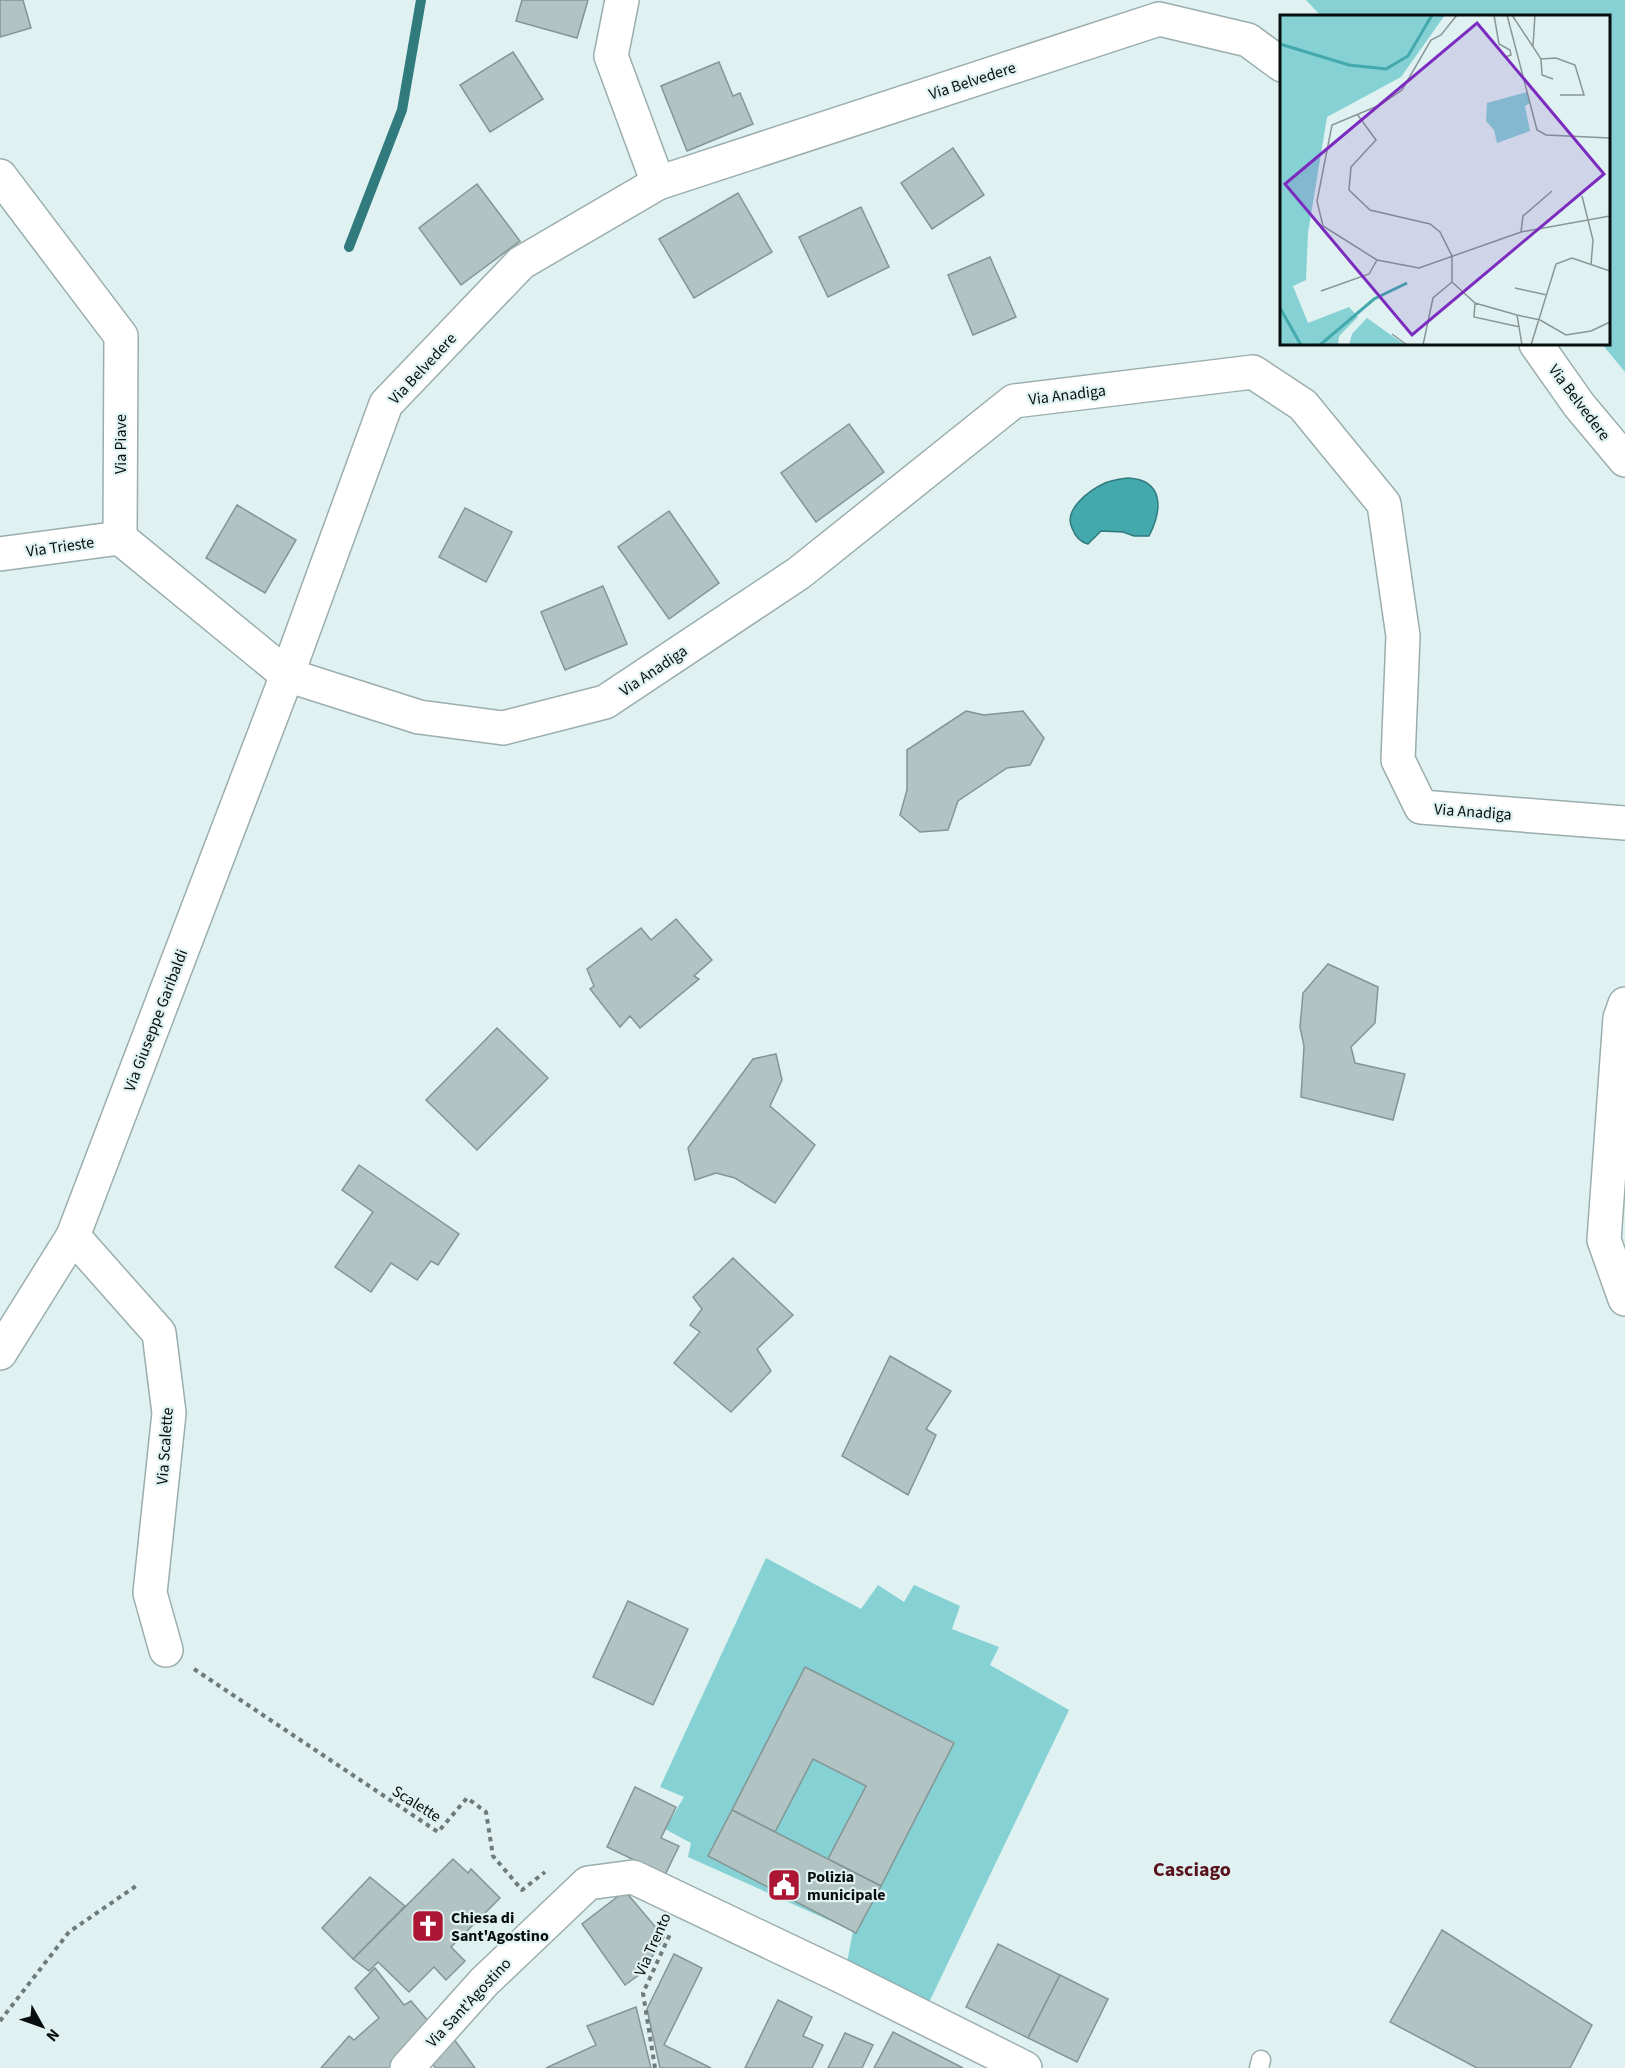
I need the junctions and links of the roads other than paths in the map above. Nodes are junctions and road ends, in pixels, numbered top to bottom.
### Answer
1 (622, 0) edge
2 (1280, 64) edge
3 (0, 176) edge
4 (658, 183) junction
5 (1537, 345) edge
6 (1625, 460) edge
7 (120, 538) junction
8 (0, 554) edge
9 (287, 675) junction
10 (1625, 823) edge
11 (1625, 1004) edge
12 (73, 1236) junction
13 (1625, 1299) edge
14 (0, 1353) edge
15 (166, 1650) road end
16 (407, 2068) edge
17 (1025, 2068) edge

1 - 4 street
2 - 4 street, Via Belvedere
3 - 7 street, Via Piave
4 - 9 street, Via Belvedere
5 - 6 street, Via Belvedere
7 - 8 street, Via Trieste
7 - 9 street
9 - 10 street, Via Anadiga
9 - 12 street, Via Giuseppe Garibaldi
11 - 13 street
12 - 14 street, Via Giuseppe Garibaldi
12 - 15 street, Via Scalette
16 - 17 street, Via Sant'Agostino

